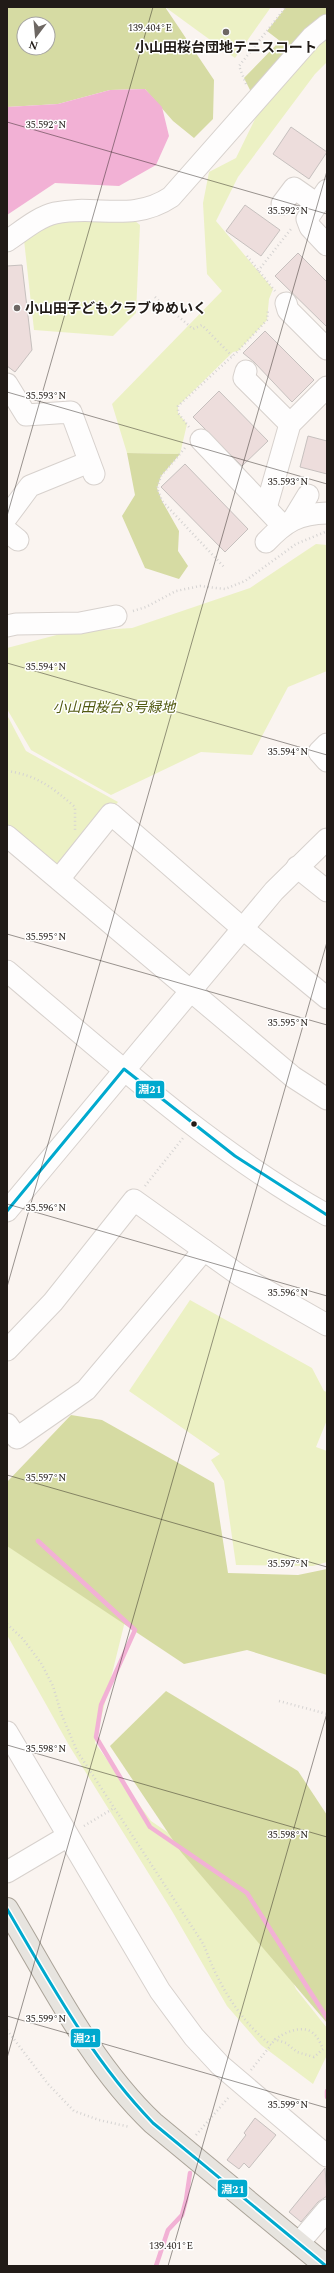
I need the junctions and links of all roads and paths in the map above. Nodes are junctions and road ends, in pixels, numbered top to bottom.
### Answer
1 (286, 7) edge
2 (327, 25) edge
3 (254, 105) junction
4 (282, 204) dead end
5 (317, 204) edge
6 (7, 241) edge
7 (327, 245) edge
8 (247, 256) dead end
9 (258, 271) junction
10 (155, 297) dead end
11 (275, 300) junction
12 (327, 349) edge
13 (239, 364) junction
14 (7, 384) edge
15 (327, 387) edge
16 (318, 407) edge
17 (290, 424) junction
18 (201, 440) junction
19 (308, 494) dead end
20 (266, 508) junction
21 (327, 513) edge
22 (7, 517) edge
23 (288, 522) junction
24 (327, 531) edge
25 (266, 542) dead end
26 (224, 567) dead end
27 (116, 616) joint
28 (7, 626) edge
29 (327, 744) edge
30 (327, 761) edge
31 (7, 771) edge
32 (7, 836) edge
33 (72, 836) dead end
34 (327, 839) edge
35 (297, 867) junction
36 (59, 879) junction
37 (327, 891) edge
38 (242, 928) junction
39 (7, 971) edge
40 (190, 991) junction
41 (327, 998) edge
42 (124, 1069) junction
43 (327, 1099) edge
44 (194, 1125) junction
45 (134, 1200) junction
46 (7, 1211) edge
47 (327, 1215) edge
48 (204, 1250) junction
49 (327, 1324) edge
50 (7, 1350) edge
51 (7, 1424) edge
52 (7, 1624) edge
53 (279, 1702) dead end
54 (327, 1714) edge
55 (7, 1732) edge
56 (114, 1808) junction
57 (68, 1836) junction
58 (7, 1872) edge
59 (7, 1909) edge
60 (7, 2030) edge
61 (274, 2039) junction
62 (152, 2123) junction
63 (327, 2156) edge
64 (327, 2210) edge
65 (299, 2243) junction
66 (326, 2266) edge

1 - 3 path
2 - 3 street
3 - 6 street
4 - 5 street
5 - 7 street
5 - 9 path
8 - 9 path
9 - 11 path
10 - 13 path
11 - 12 street
11 - 13 path
13 - 17 street
13 - 18 path
14 - 22 street
15 - 16 street
16 - 17 street
17 - 20 street
18 - 20 street
18 - 26 path
19 - 23 street
20 - 23 street
21 - 23 street
23 - 25 street
24 - 27 path
27 - 28 street
29 - 30 street
31 - 33 path
32 - 36 street
34 - 35 street
35 - 37 street
35 - 38 street
36 - 38 street
36 - 40 street
38 - 40 street
38 - 41 street
39 - 42 street
40 - 42 street
40 - 43 street
42 - 44 street
42 - 46 street
44 - 45 path
44 - 47 street
45 - 48 street
45 - 50 street
48 - 49 street
48 - 51 street
52 - 56 path
53 - 54 path
55 - 57 street
56 - 57 path
56 - 61 path
57 - 58 street
57 - 63 street
59 - 62 main road
60 - 62 path
61 - 61 path
62 - 65 main road
64 - 65 street
65 - 66 main road

